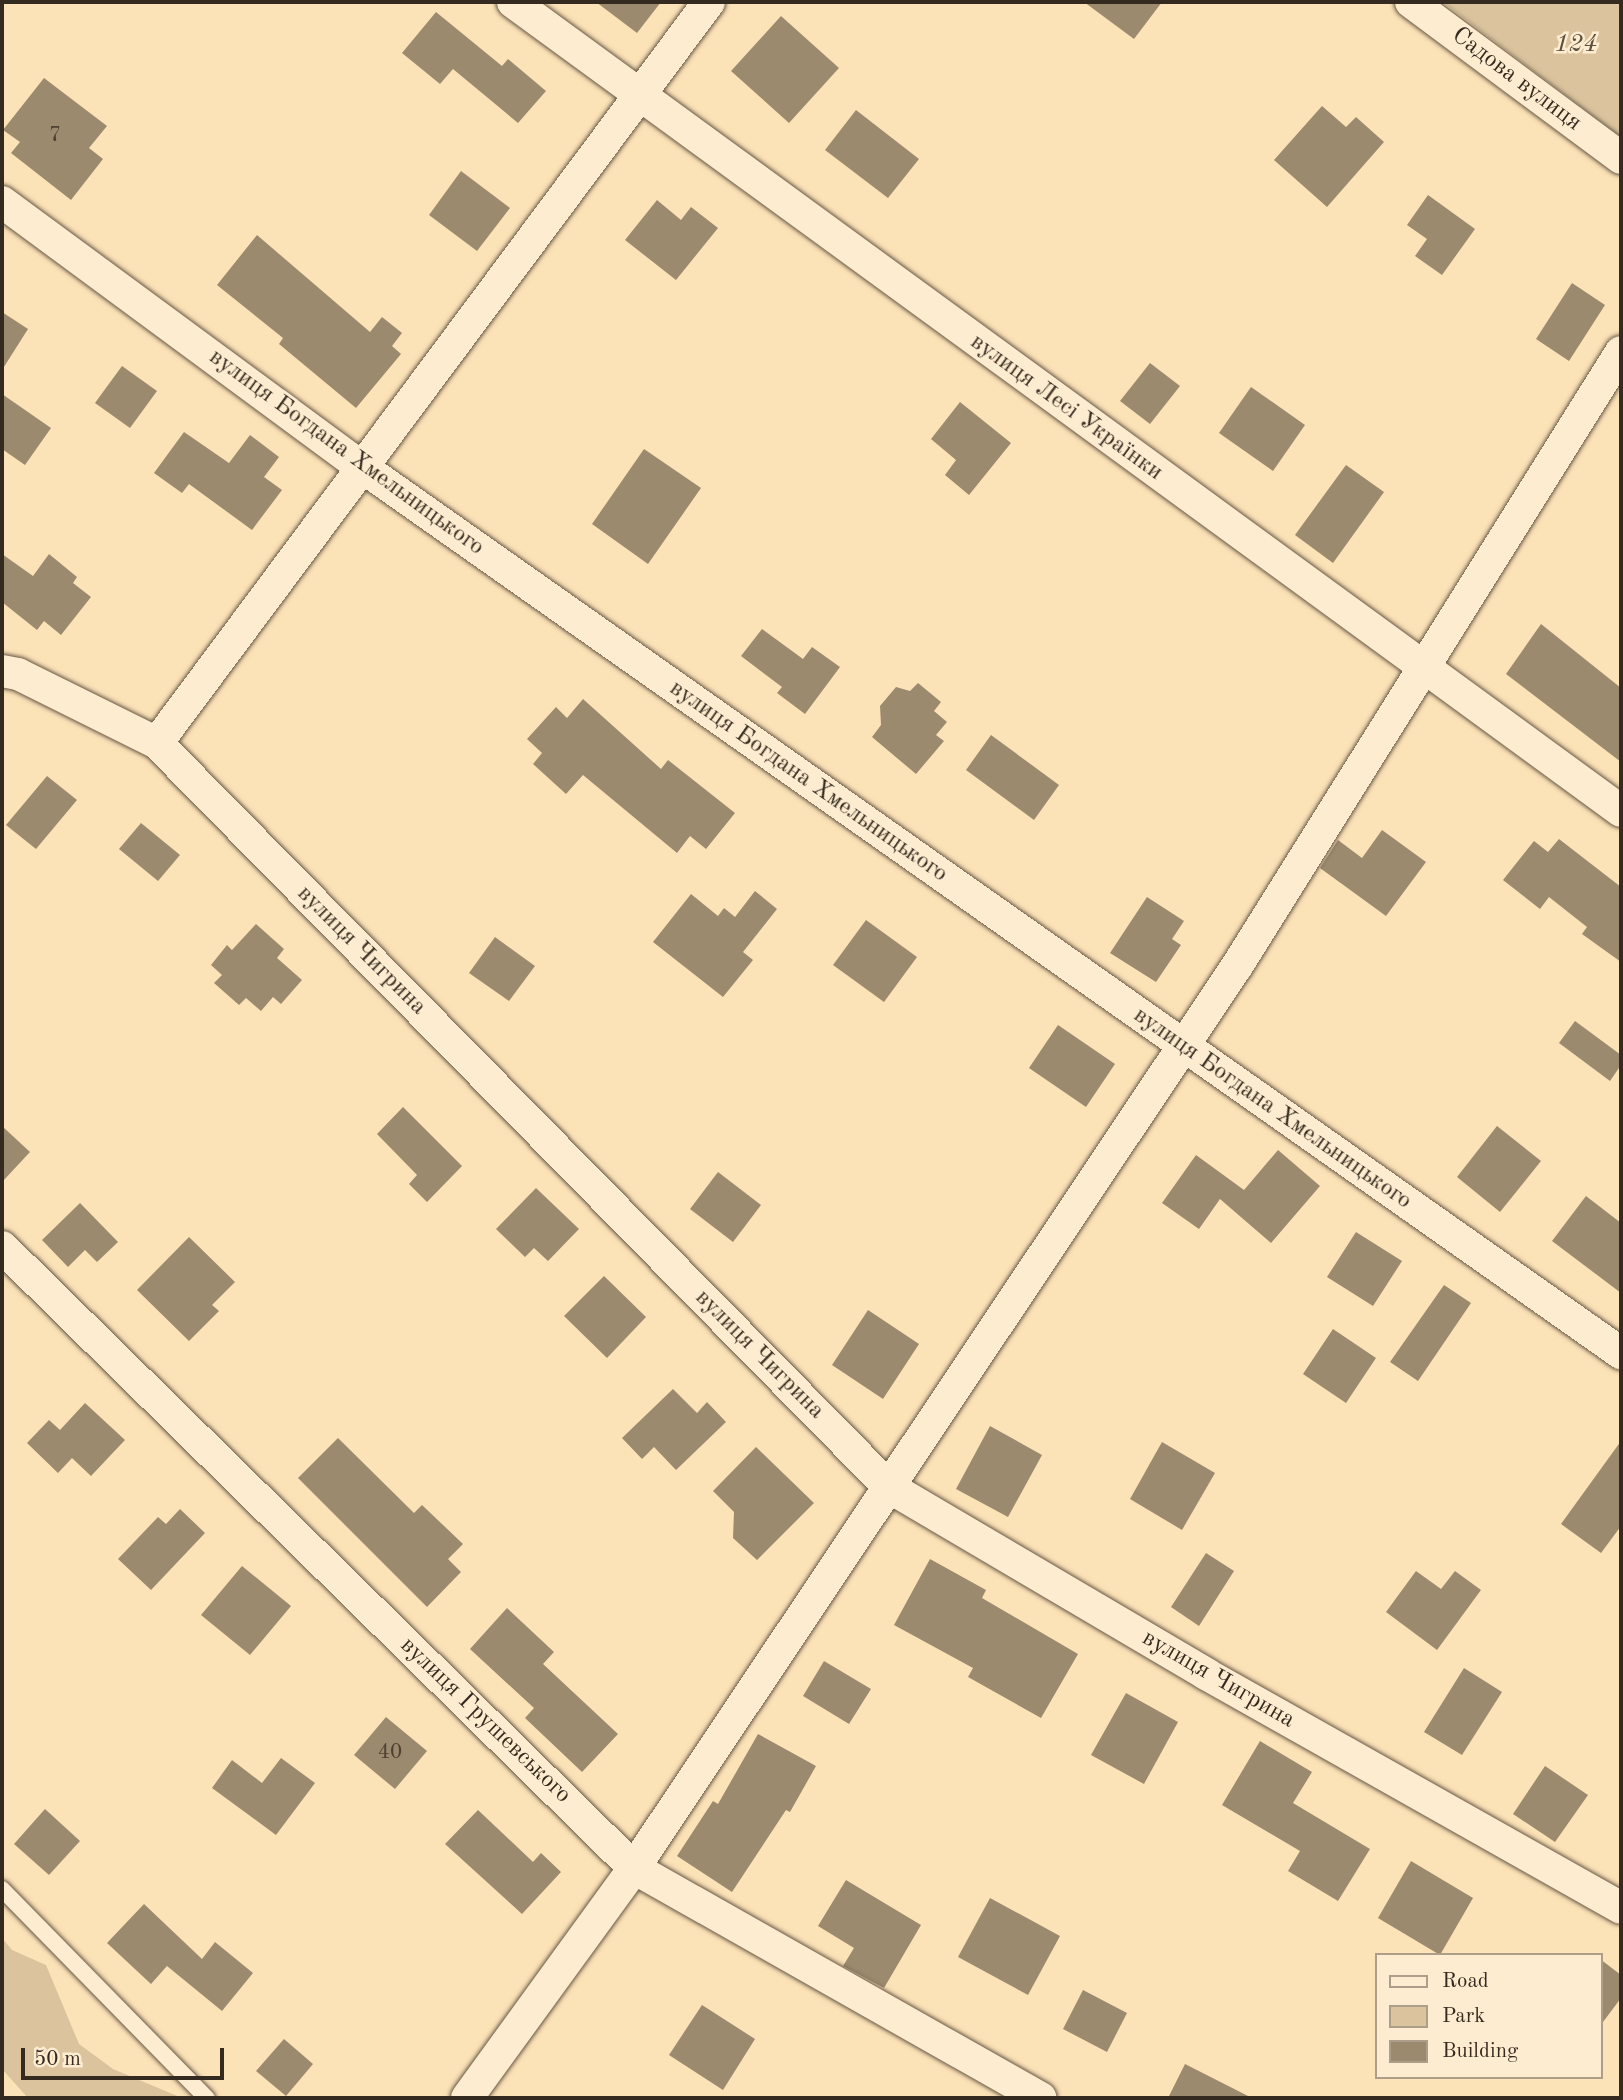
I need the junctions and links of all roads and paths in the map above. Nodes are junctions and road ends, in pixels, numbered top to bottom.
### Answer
1 (513, 2) edge
2 (709, 2) edge
3 (1411, 2) edge
4 (639, 97) junction
5 (1621, 158) edge
6 (2, 202) edge
7 (1621, 352) edge
8 (362, 467) junction
9 (1425, 670) junction
10 (2, 671) edge
11 (157, 743) junction
12 (1621, 811) edge
13 (1183, 1047) junction
14 (2, 1247) edge
15 (1621, 1353) edge
16 (888, 1487) junction
17 (634, 1868) junction
18 (2, 1889) edge
19 (1621, 1908) edge
20 (207, 2098) edge
21 (467, 2098) edge
22 (1040, 2098) edge

1 - 4 street, вулиця Лесі Українки
2 - 4 street
3 - 5 street, Садова вулиця
4 - 8 street
4 - 9 street, вулиця Лесі Українки
6 - 8 street, вулиця Богдана Хмельницького
7 - 9 street
8 - 11 street
8 - 13 street, вулиця Богдана Хмельницького
9 - 12 street, вулиця Лесі Українки
9 - 13 street
10 - 11 street, вулиця Чигрина
11 - 16 street, вулиця Чигрина
13 - 15 street, вулиця Богдана Хмельницького
13 - 16 street
14 - 17 street, вулиця Грушевського
16 - 17 street
16 - 19 street, вулиця Чигрина
17 - 21 street
17 - 22 street, вулиця Грушевського
18 - 20 lane

